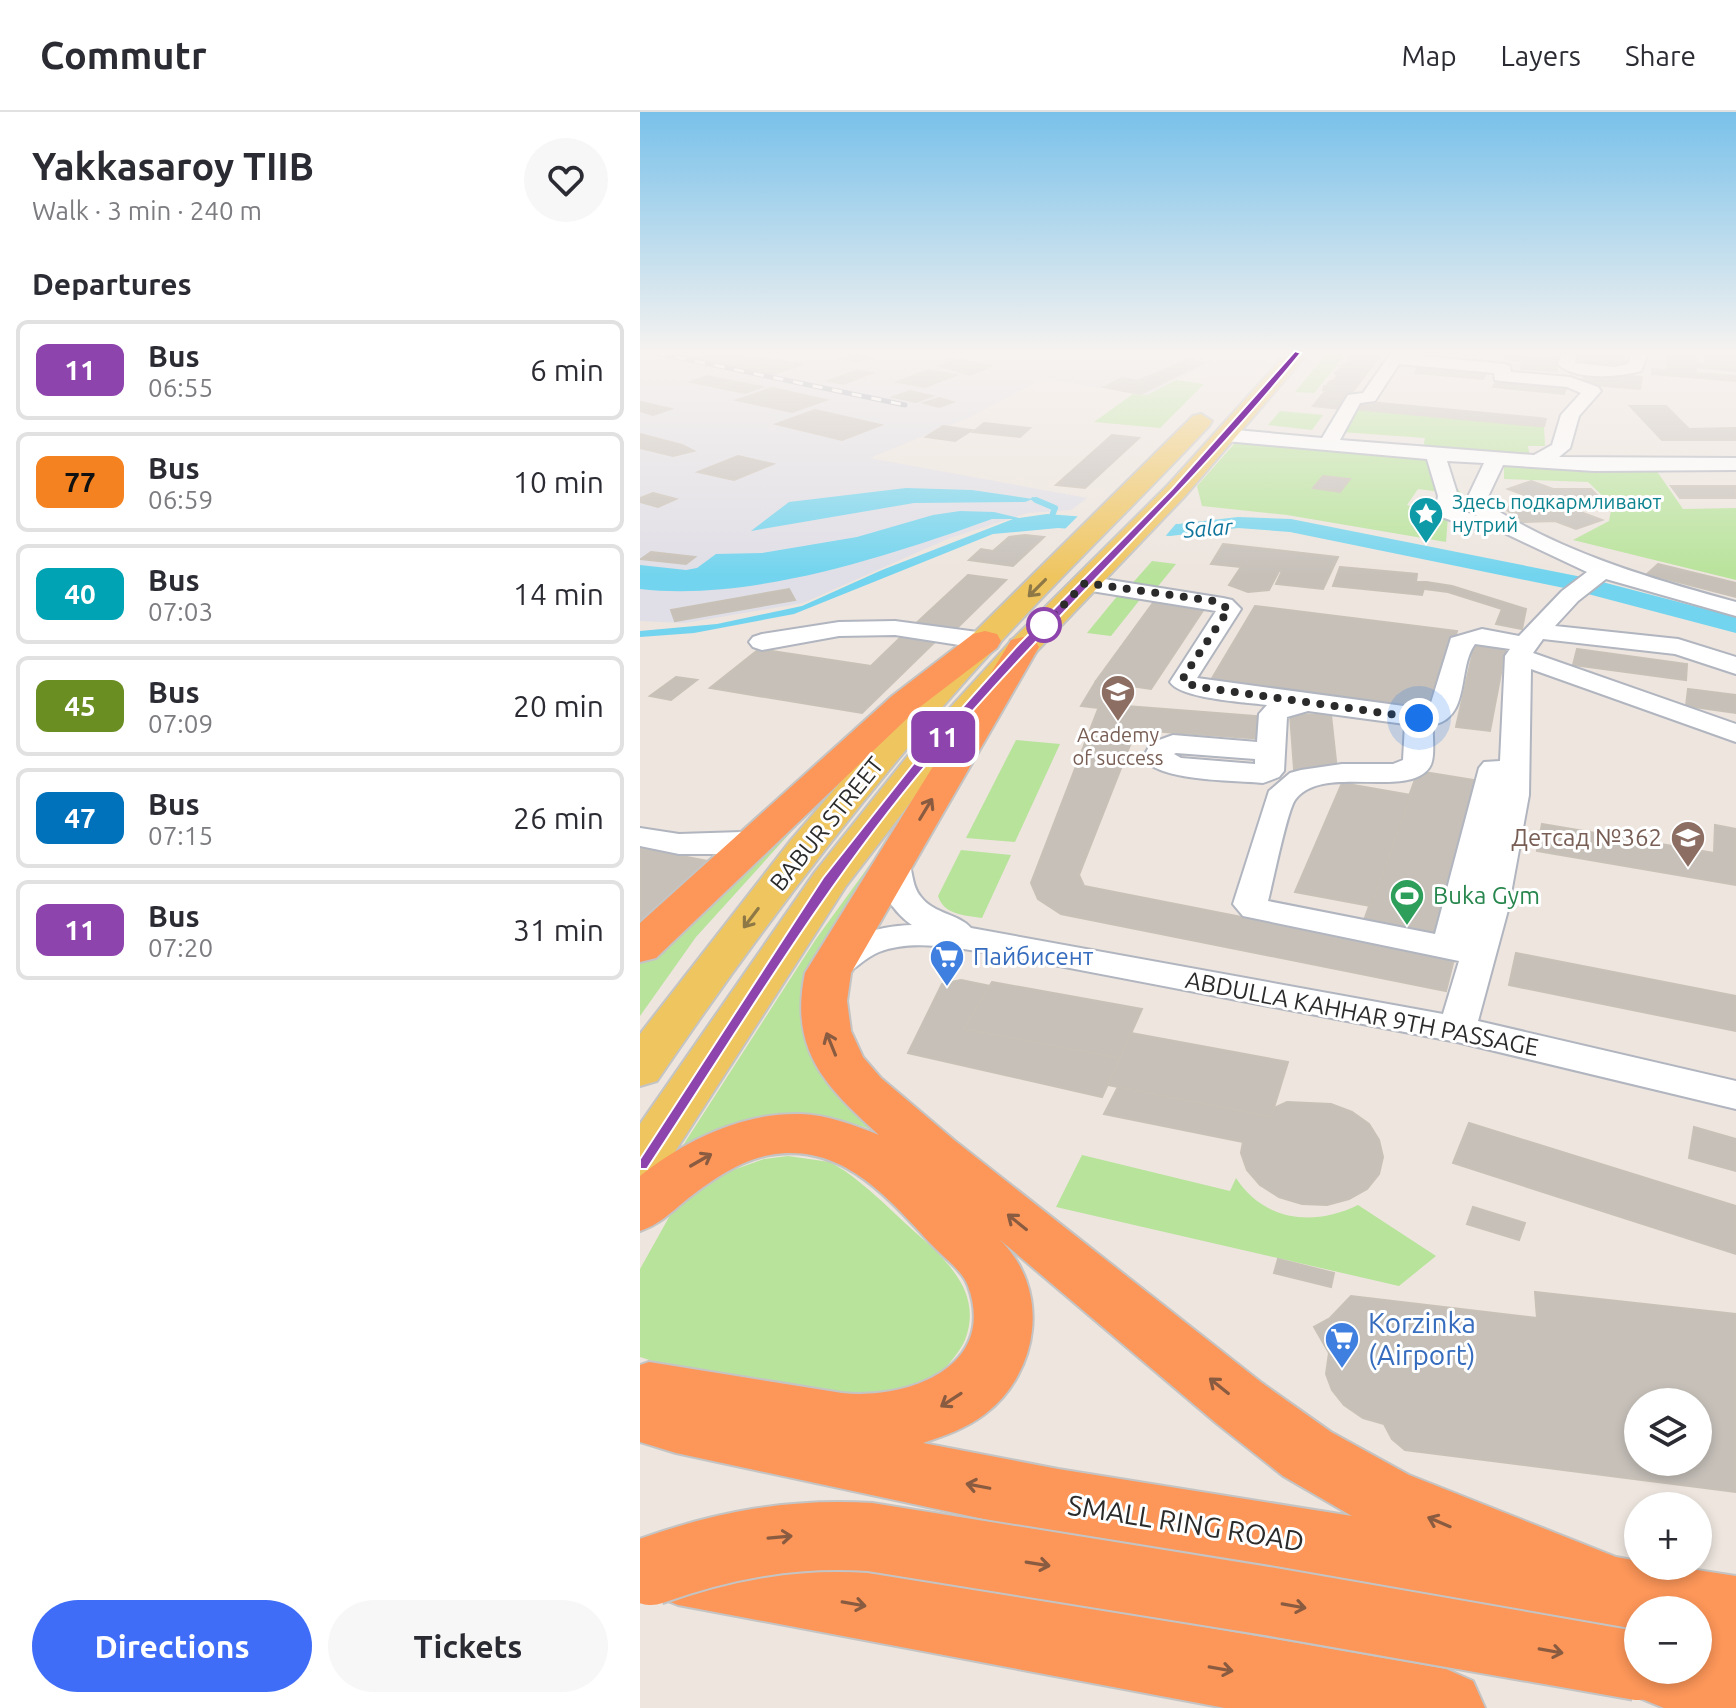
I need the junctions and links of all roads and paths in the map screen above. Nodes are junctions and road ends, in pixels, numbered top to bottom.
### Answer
1 (1195, 427) edge
2 (1232, 427) edge
3 (1337, 427) edge
4 (1567, 427) edge
5 (1225, 435) junction
6 (1329, 442) junction
7 (1561, 448) junction
8 (1736, 450) edge
9 (1435, 454) junction
10 (1496, 459) junction
11 (1537, 461) junction
12 (1736, 464) edge
13 (1139, 486) junction
14 (1176, 491) junction
15 (1486, 527) dead end
16 (1600, 573) junction
17 (1085, 583) junction
18 (1736, 609) edge
19 (985, 641) junction
20 (762, 642) dead end
21 (1526, 644) junction
22 (1023, 647) junction
23 (1736, 666) edge
24 (1307, 703) junction
25 (1419, 718) junction
26 (1736, 734) edge
27 (1270, 752) dead end
28 (1494, 768) dead end
29 (640, 837) edge
30 (753, 844) junction
31 (894, 861) junction
32 (986, 941) junction
33 (640, 948) edge
34 (1464, 951) junction
35 (828, 973) junction
36 (1457, 1029) junction
37 (646, 1060) edge
38 (1736, 1095) edge
39 (640, 1164) edge
40 (640, 1209) edge
41 (640, 1388) edge
42 (640, 1413) edge
43 (640, 1562) edge
44 (640, 1575) edge
45 (1615, 1593) junction
46 (1736, 1613) edge
47 (1624, 1664) edge
48 (1712, 1678) edge
49 (1736, 1682) edge
50 (1446, 1708) edge

1 - 13 main road, BABUR STREET
2 - 5 main road
3 - 6 street
4 - 7 street
5 - 6 street
5 - 14 main road
6 - 9 street
7 - 8 street
7 - 11 street
9 - 10 street
9 - 15 street
10 - 11 street
10 - 16 street
11 - 12 street
13 - 14 main road
13 -> 19 main road, BABUR STREET
14 - 17 main road, BABUR STREET
16 - 18 street
16 - 21 street
17 - 22 main road, BABUR STREET
17 - 24 street
19 - 20 street
19 - 30 highway
19 -> 37 main road, BABUR STREET
21 - 23 street
21 - 25 street
21 - 26 street
21 - 34 street
31 -> 22 highway
22 - 39 main road, BABUR STREET
24 - 25 street
24 - 27 street
25 - 34 street
28 - 34 street
29 - 30 street
30 - 33 highway
31 - 32 street, ABDULLA KAHHAR 9TH PASSAGE
31 - 35 highway
32 - 35 street, ABDULLA KAHHAR 9TH PASSAGE
32 - 36 street, ABDULLA KAHHAR 9TH PASSAGE
34 - 36 street
45 -> 35 highway
36 - 38 street, ABDULLA KAHHAR 9TH PASSAGE
40 -> 41 highway
45 -> 42 highway, SMALL RING ROAD
43 -> 50 highway
44 -> 47 highway, bridge
45 - 46 highway, SMALL RING ROAD
48 - 49 highway

